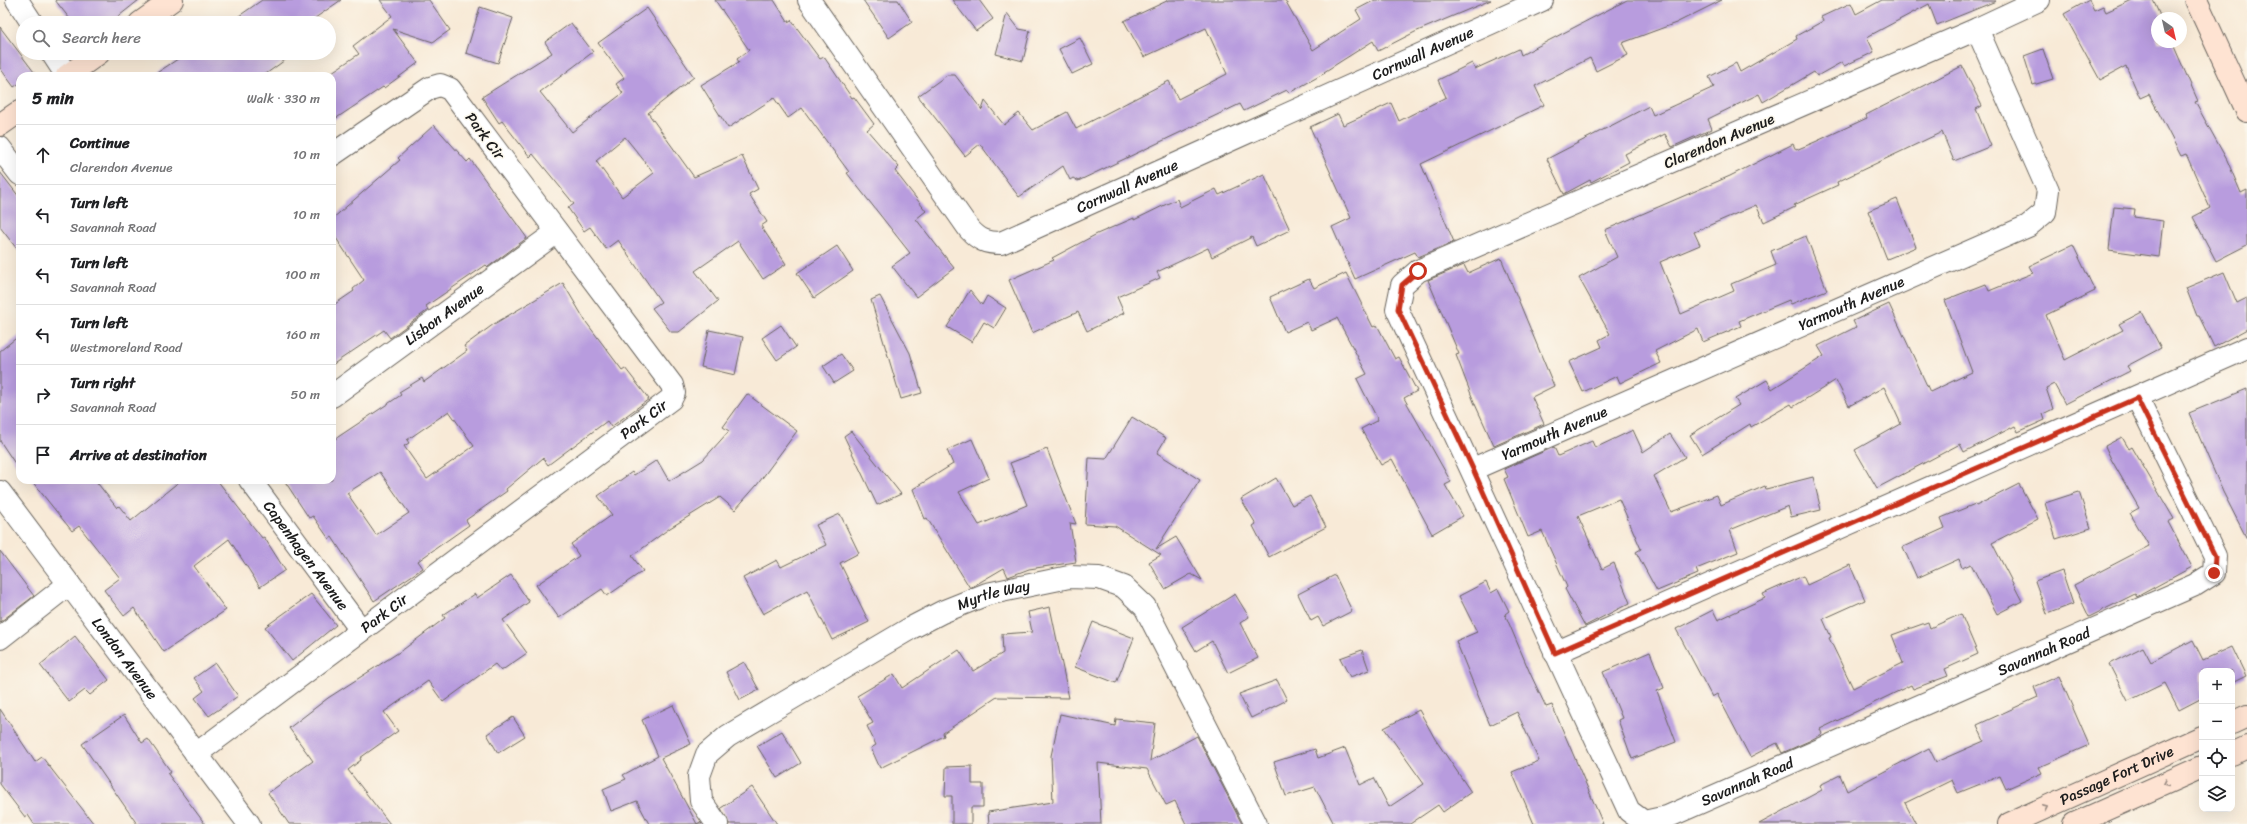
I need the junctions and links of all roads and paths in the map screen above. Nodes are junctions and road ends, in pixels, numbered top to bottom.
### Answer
1 (17, 0) edge
2 (172, 0) edge
3 (809, 0) edge
4 (1542, 0) edge
5 (2039, 0) edge
6 (2196, 0) edge
7 (27, 16) edge
8 (150, 16) edge
9 (1977, 29) junction
10 (57, 60) edge
11 (89, 60) edge
12 (64, 72) edge
13 (73, 72) edge
14 (2247, 111) edge
15 (16, 114) edge
16 (0, 125) edge
17 (0, 148) edge
18 (336, 152) edge
19 (16, 169) edge
20 (557, 232) junction
21 (1402, 285) joint
22 (2247, 348) edge
23 (336, 393) edge
24 (2137, 398) junction
25 (1473, 469) junction
26 (253, 484) edge
27 (0, 492) edge
28 (69, 584) junction
29 (361, 630) junction
30 (0, 638) edge
31 (1555, 653) junction
32 (2247, 716) edge
33 (2235, 722) edge
34 (2199, 738) edge
35 (2247, 747) edge
36 (2235, 753) edge
37 (196, 754) junction
38 (2199, 768) edge
39 (249, 824) edge
40 (717, 824) edge
41 (1256, 824) edge
42 (2009, 824) edge
43 (2074, 824) edge

1 - 7 street
2 - 8 main road
3 - 4 street, Cornwall Avenue
5 - 9 street, Clarendon Avenue
6 - 14 main road
9 - 21 street, Clarendon Avenue
9 - 25 street, Yarmouth Avenue
10 - 12 street
11 - 13 main road
15 - 16 main road
17 - 19 street
18 - 20 street, Park Cir
20 - 23 street, Lisbon Avenue
20 - 29 street, Park Cir
21 - 25 street, Savannah Road
22 - 24 street
24 - 31 street
24 - 31 street, Savannah Road
25 - 31 street, Savannah Road
26 - 29 street, Capenhagen Avenue
27 - 28 street, London Avenue
28 - 30 street
28 - 37 street, London Avenue
29 - 37 street, Park Cir
32 - 33 main road
42 -> 34 main road, Passage Fort Drive
35 - 36 main road
37 - 39 street, London Avenue
38 -> 43 main road, Passage Fort Drive
40 - 41 street, Myrtle Way

